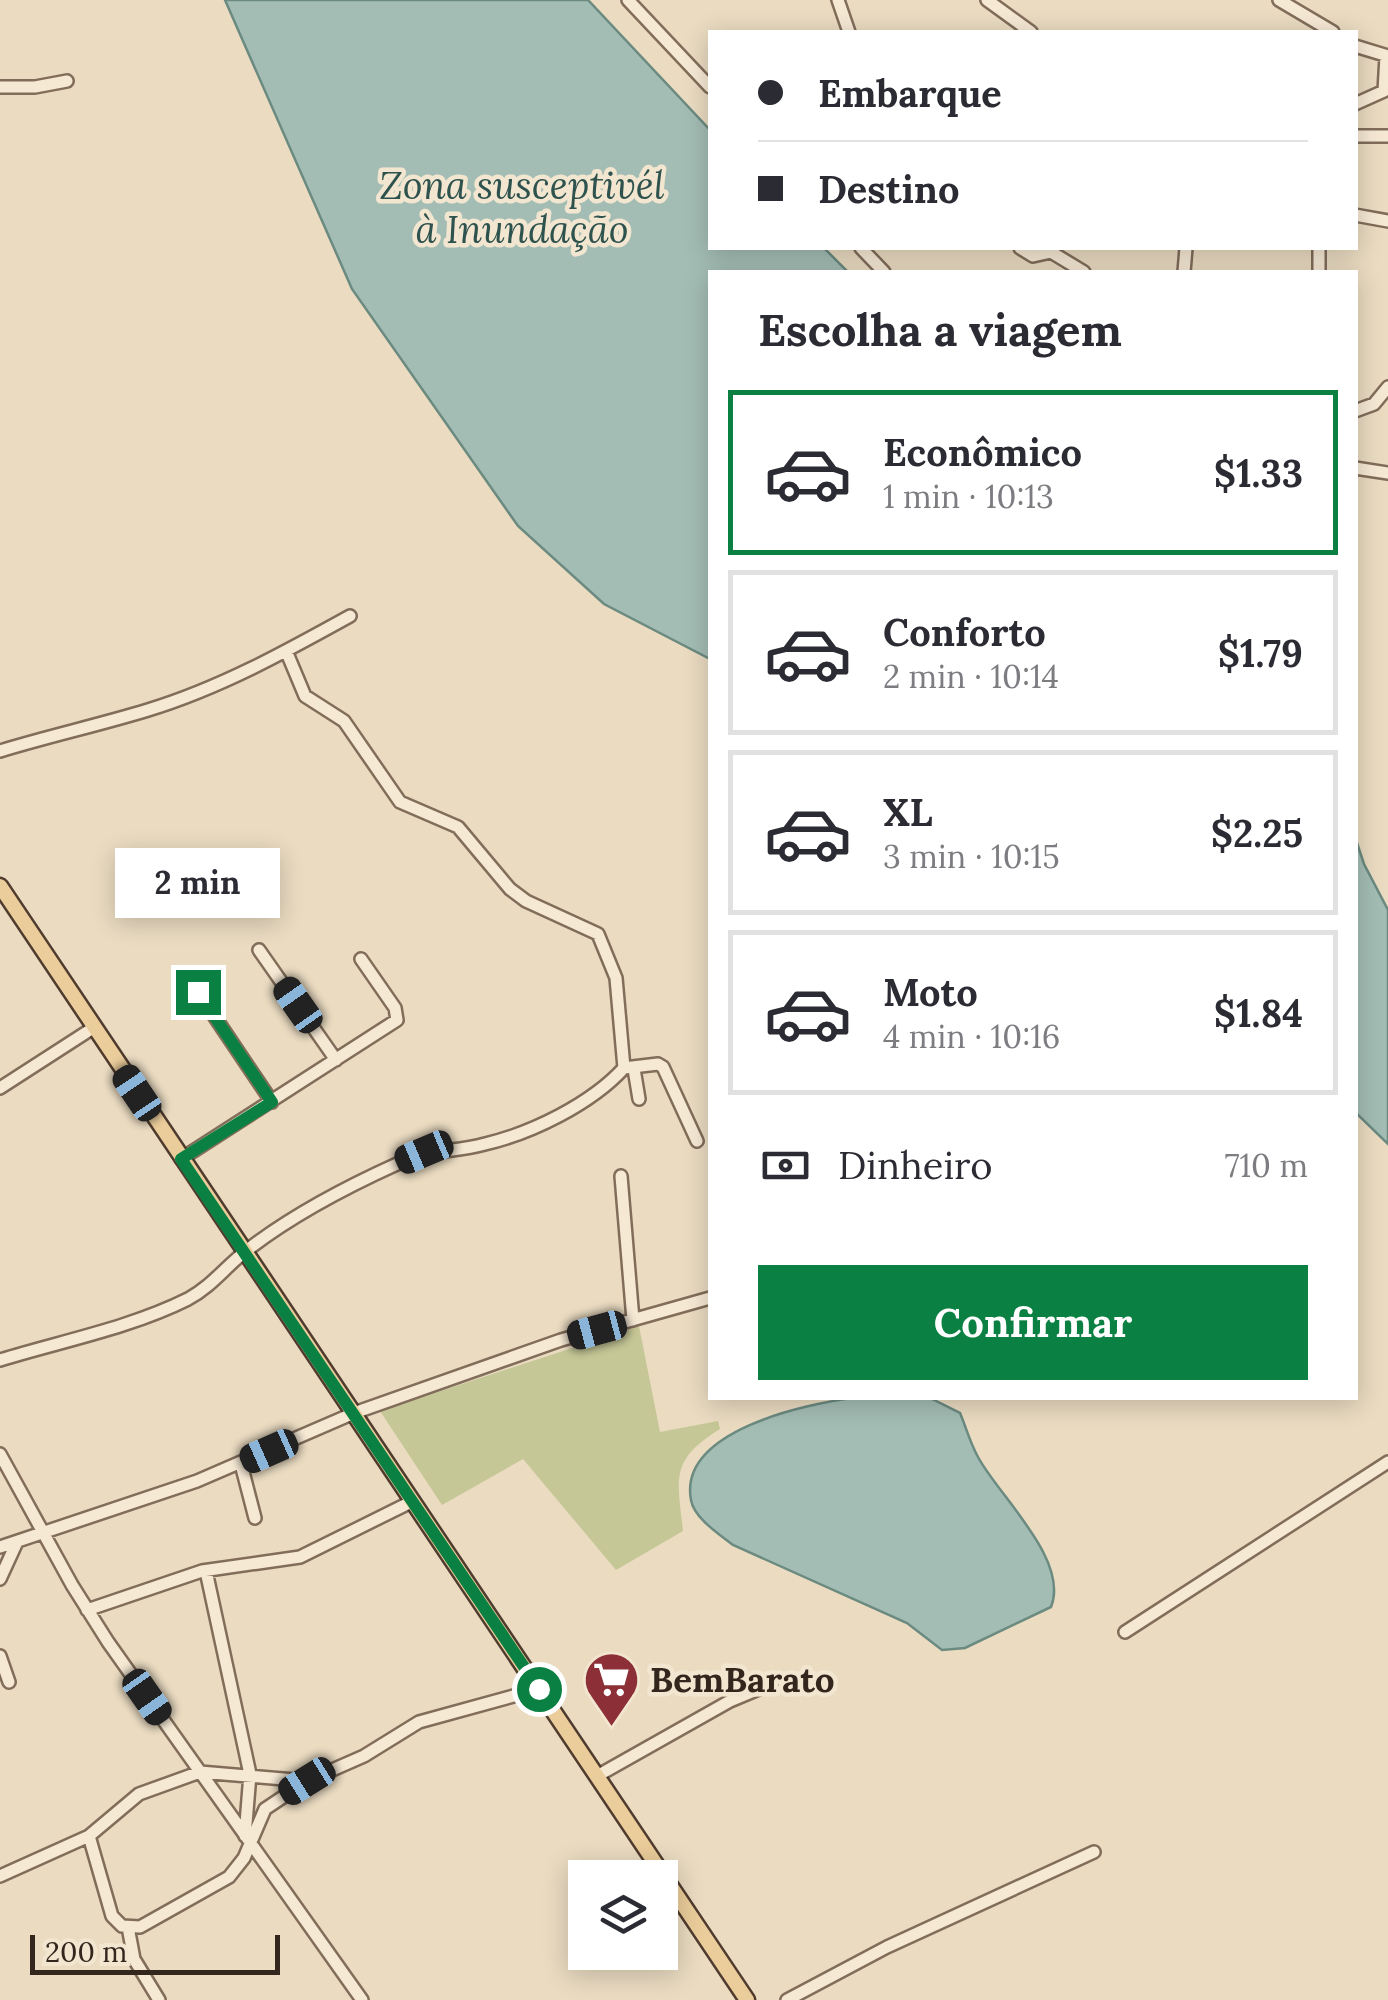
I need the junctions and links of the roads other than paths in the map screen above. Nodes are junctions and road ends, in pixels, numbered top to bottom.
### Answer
1 (628, 0) edge
2 (838, 0) edge
3 (987, 0) edge
4 (1279, 0) edge
5 (848, 30) edge
6 (1028, 30) edge
7 (1329, 30) edge
8 (1358, 47) edge
9 (1387, 56) edge
10 (68, 81) dead end
11 (708, 85) edge
12 (0, 87) edge
13 (1358, 103) edge
14 (1358, 136) edge
15 (1388, 136) edge
16 (1358, 215) edge
17 (1388, 220) edge
18 (863, 250) edge
19 (1024, 250) edge
20 (882, 270) edge
21 (1081, 270) edge
22 (1388, 387) edge
23 (1358, 410) edge
24 (1358, 468) edge
25 (1388, 472) edge
26 (350, 616) dead end
27 (287, 653) junction
28 (0, 751) edge
29 (1, 891) edge
30 (258, 950) dead end
31 (361, 959) dead end
32 (198, 992) dead end
33 (93, 1028) junction
34 (336, 1060) junction
35 (629, 1069) junction
36 (0, 1088) edge
37 (639, 1099) dead end
38 (272, 1102) junction
39 (697, 1141) dead end
40 (181, 1159) junction
41 (622, 1176) dead end
42 (244, 1252) junction
43 (708, 1299) edge
44 (633, 1320) junction
45 (0, 1360) edge
46 (354, 1413) junction
47 (0, 1454) edge
48 (1388, 1462) edge
49 (241, 1464) junction
50 (413, 1501) junction
51 (255, 1518) dead end
52 (44, 1531) junction
53 (17, 1542) junction
54 (0, 1546) edge
55 (206, 1571) junction
56 (0, 1579) edge
57 (87, 1610) junction
58 (1125, 1632) dead end
59 (0, 1656) edge
60 (9, 1682) dead end
61 (771, 1684) dead end
62 (539, 1689) junction
63 (200, 1772) junction
64 (250, 1774) junction
65 (597, 1776) junction
66 (307, 1781) junction
67 (89, 1836) junction
68 (247, 1838) junction
69 (1094, 1852) dead end
70 (0, 1876) edge
71 (128, 1927) junction
72 (159, 2000) edge
73 (362, 2000) edge
74 (748, 2000) edge
75 (787, 2000) edge

1 - 11 street
2 - 5 street
3 - 6 street
4 - 7 street
8 - 9 street
9 - 13 street
10 - 12 street
14 - 15 street
16 - 17 street
18 - 20 street
19 - 21 street
22 - 23 street
24 - 25 street
26 - 27 street
27 - 28 street
27 - 35 street
29 - 33 main road
30 - 34 street
31 - 34 street
32 - 38 street
33 - 36 street
33 - 40 main road
34 - 38 street
35 - 37 street
35 - 39 street
35 - 42 street
38 - 40 street
40 - 42 main road
41 - 44 street
42 - 45 street
42 - 46 main road
43 - 44 street
44 - 46 street
46 - 49 street
46 - 50 main road
47 - 52 street
48 - 58 street
49 - 51 street
49 - 52 street
50 - 55 street
50 - 62 main road
52 - 53 street
52 - 57 street
53 - 54 street
53 - 56 street
55 - 57 street
55 - 64 street
57 - 63 street
59 - 60 street
61 - 65 street
62 - 65 main road
62 - 66 street
63 - 64 street
63 - 67 street
63 - 68 street
64 - 66 street
64 - 68 street
65 - 74 main road
66 - 68 street
67 - 70 street
67 - 71 street
68 - 71 street
68 - 73 street
69 - 75 street
71 - 72 street

